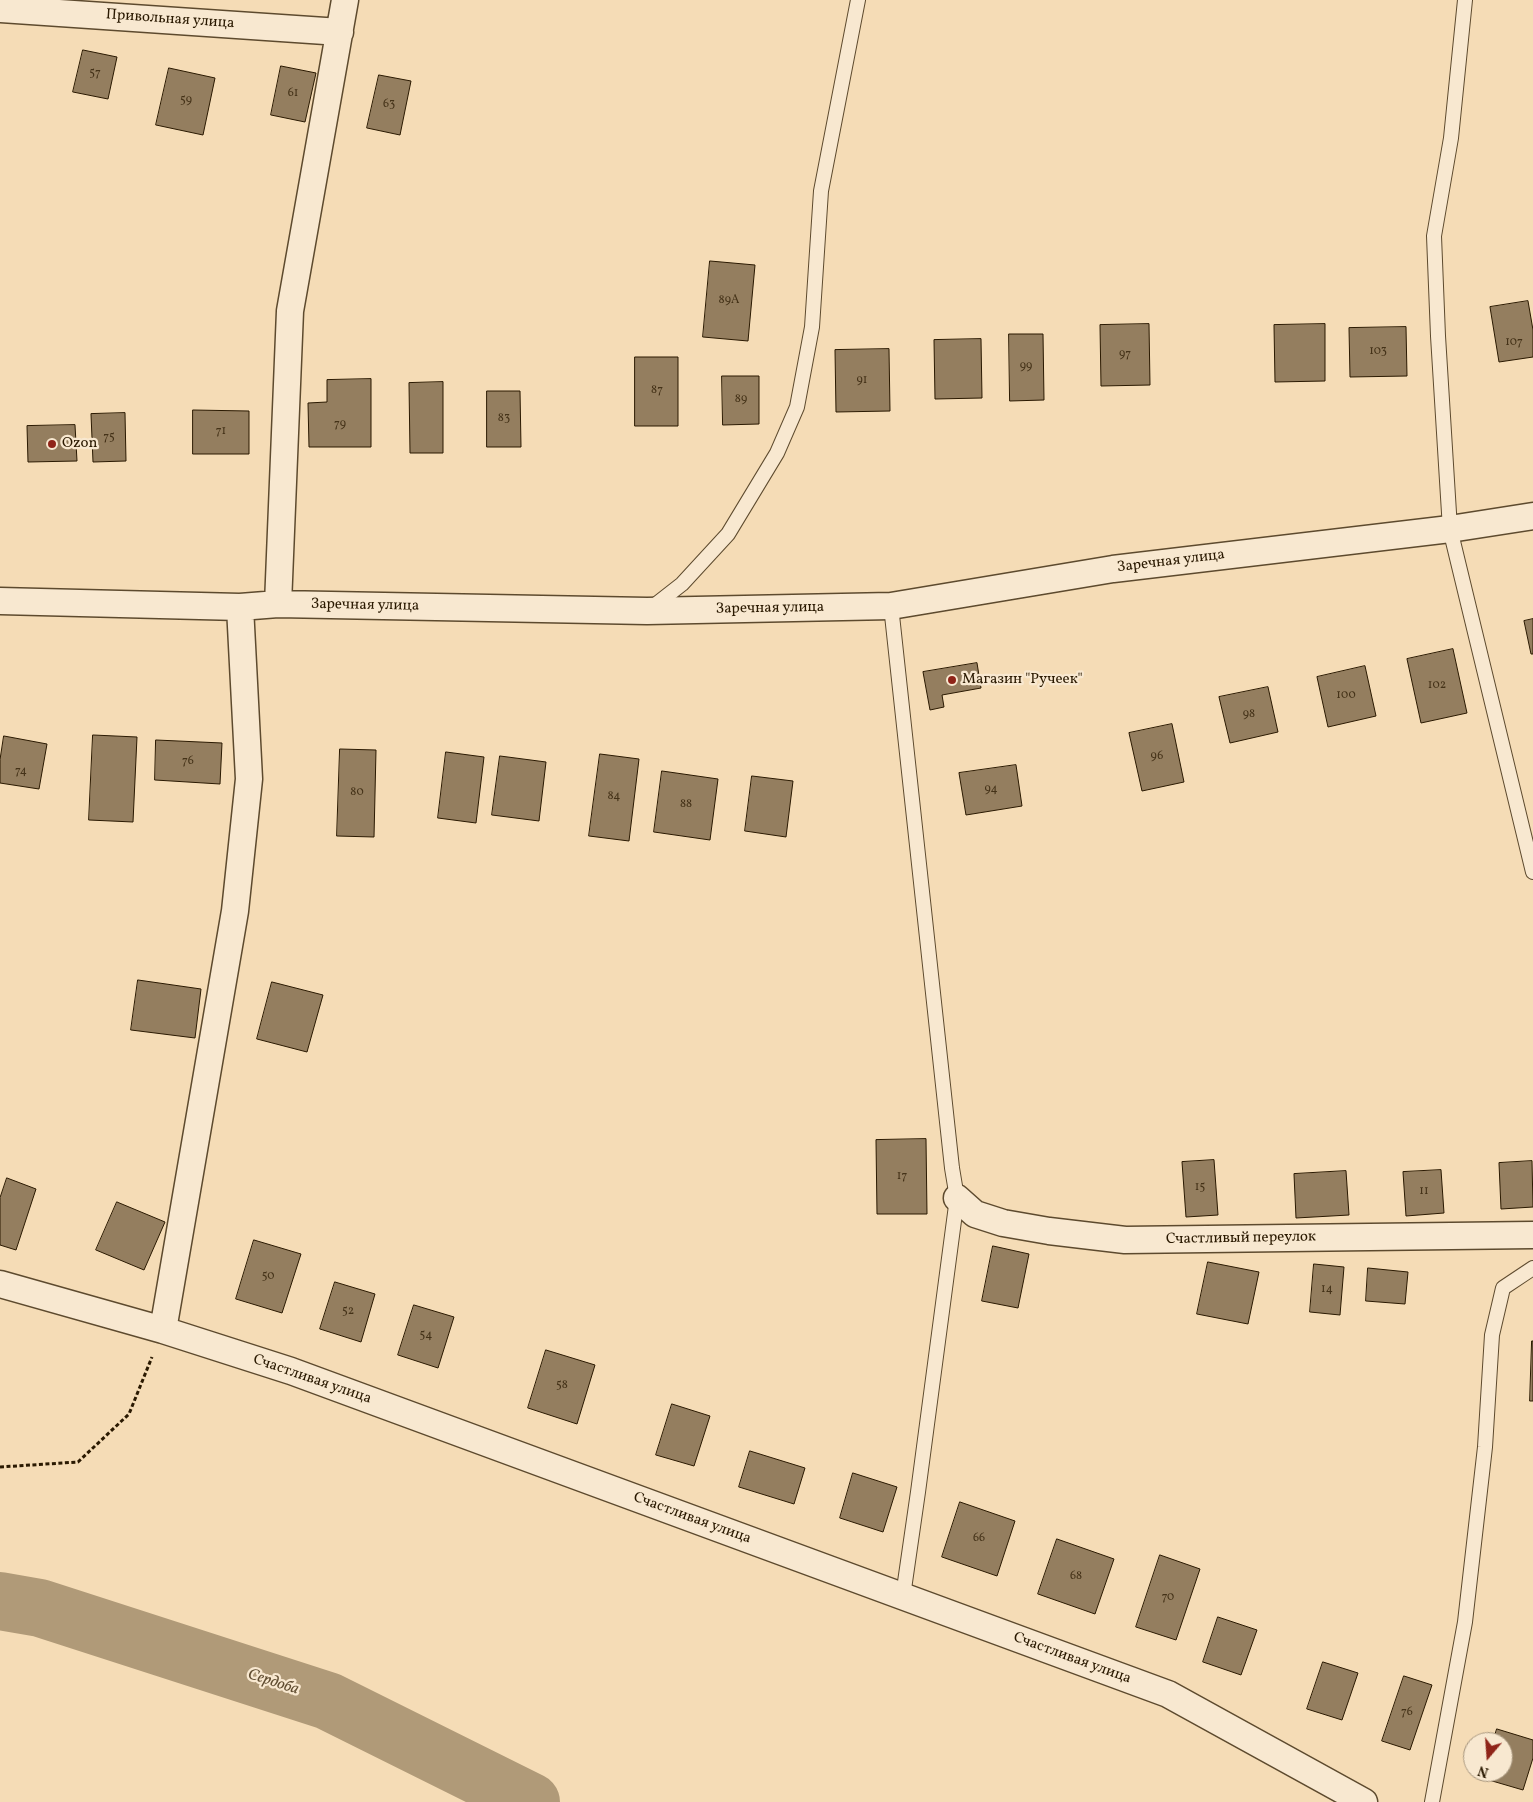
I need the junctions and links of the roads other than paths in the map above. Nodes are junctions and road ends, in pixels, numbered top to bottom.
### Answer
1 (345, 0) edge
2 (858, 0) edge
3 (1465, 0) edge
4 (0, 9) edge
5 (340, 32) junction
6 (1533, 516) edge
7 (1450, 530) junction
8 (0, 601) edge
9 (278, 604) junction
10 (892, 606) junction
11 (240, 607) junction
12 (647, 611) junction
13 (1533, 872) edge
14 (957, 1198) junction
15 (1533, 1236) edge
16 (1533, 1268) edge
17 (0, 1284) edge
18 (163, 1330) junction
19 (903, 1596) junction
20 (1364, 1802) edge
21 (1432, 1802) edge

1 - 5 street
2 - 12 lane
3 - 7 lane
4 - 5 street, Привольная улица
5 - 9 street
6 - 7 street, Заречная улица
7 - 10 street, Заречная улица
7 - 13 lane
8 - 11 street, Заречная улица
9 - 11 street, Заречная улица
9 - 12 street, Заречная улица
10 - 12 street, Заречная улица
10 - 14 lane
11 - 18 street
14 - 15 street, Счастливый переулок
14 - 19 lane
16 - 21 lane
17 - 18 street, Счастливая улица
18 - 19 street, Счастливая улица
19 - 20 street, Счастливая улица

